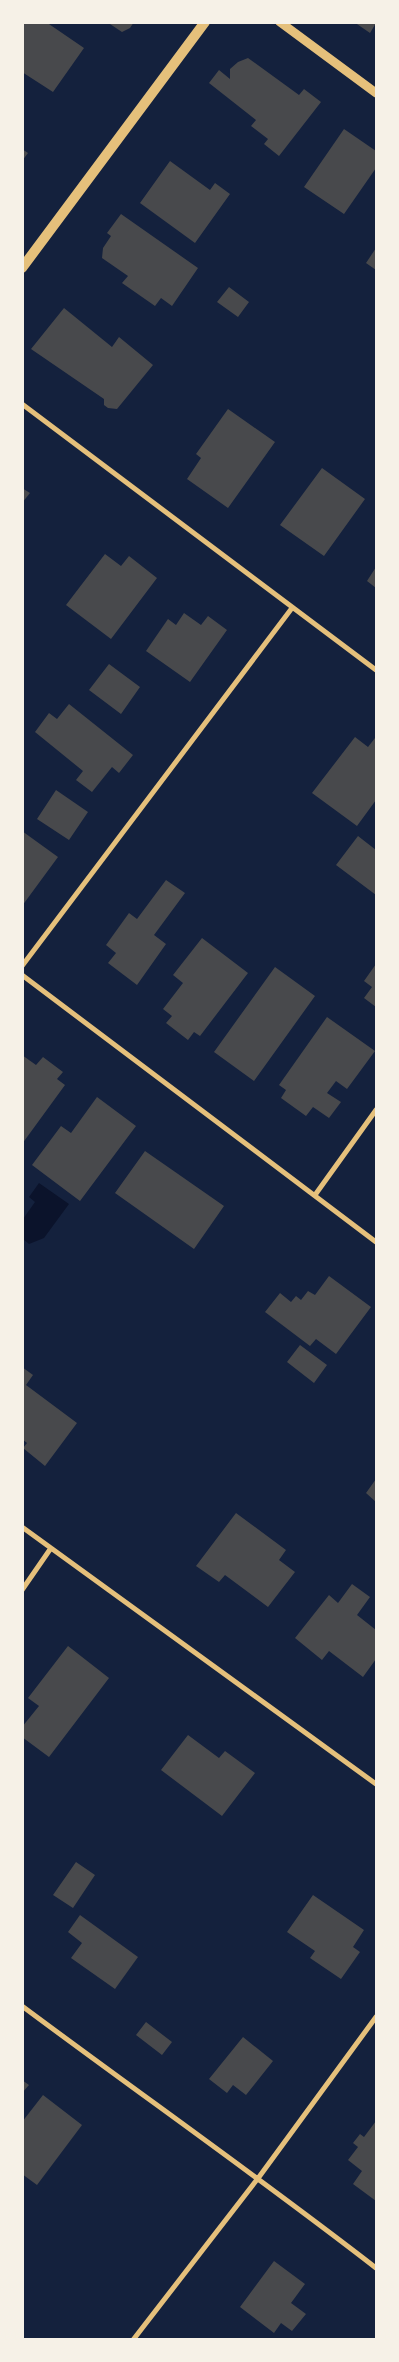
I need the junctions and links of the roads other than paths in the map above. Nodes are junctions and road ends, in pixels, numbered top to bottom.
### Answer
1 (205, 22) edge
2 (280, 22) edge
3 (376, 93) edge
4 (22, 268) edge
5 (22, 404) edge
6 (292, 608) junction
7 (376, 670) edge
8 (22, 966) edge
9 (22, 975) edge
10 (376, 1110) edge
11 (315, 1196) junction
12 (376, 1242) edge
13 (22, 1527) edge
14 (51, 1548) junction
15 (22, 1590) edge
16 (376, 1784) edge
17 (22, 2006) edge
18 (376, 2017) edge
19 (259, 2178) junction
20 (376, 2268) edge
21 (132, 2340) edge

1 - 4 main road
2 - 3 street
5 - 6 street
6 - 7 street
6 - 8 street
9 - 11 street
10 - 11 street
11 - 12 street
13 - 14 street
14 - 15 street
14 - 16 street
17 - 19 street
18 - 19 street
19 - 20 street
19 - 21 street

